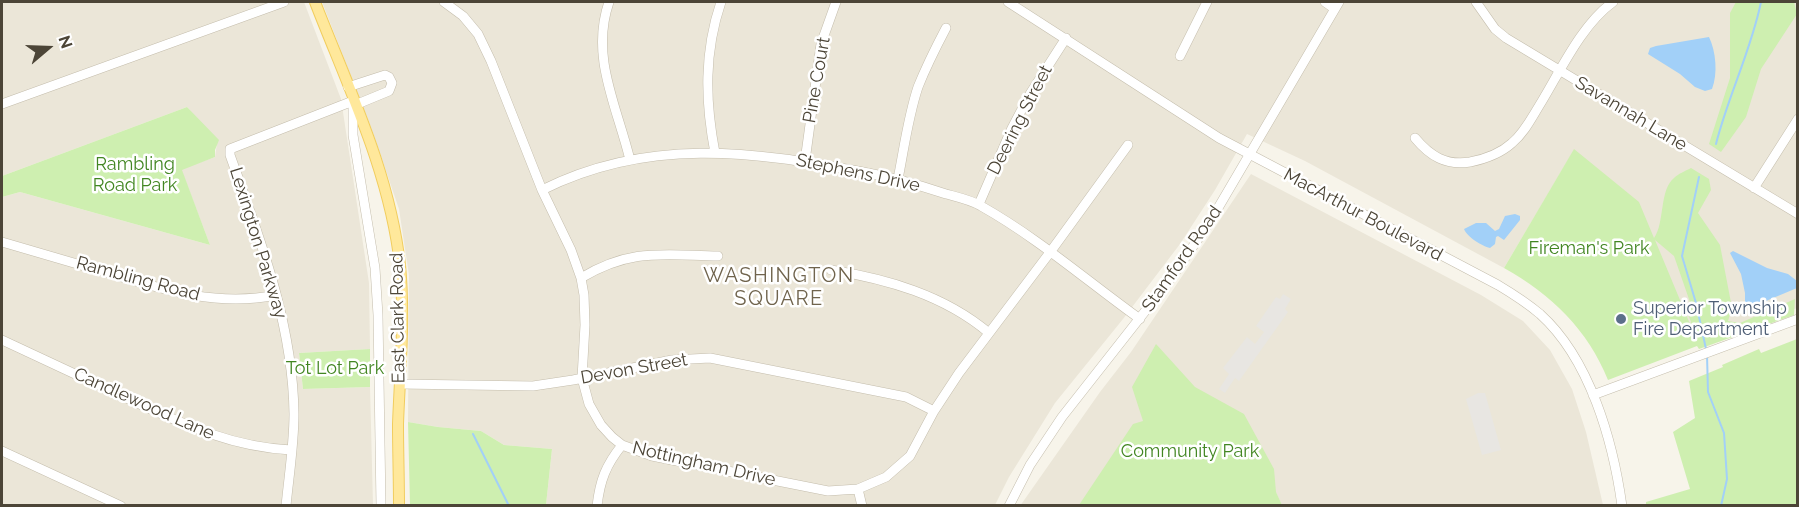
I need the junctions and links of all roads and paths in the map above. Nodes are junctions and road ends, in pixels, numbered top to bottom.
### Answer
1 (284, 2) edge
2 (316, 2) edge
3 (444, 2) edge
4 (609, 2) edge
5 (721, 2) edge
6 (836, 2) edge
7 (1008, 2) edge
8 (1207, 2) edge
9 (1325, 2) edge
10 (1476, 2) edge
11 (1613, 2) edge
12 (1337, 5) edge
13 (946, 28) dead end
14 (1066, 38) junction
15 (1180, 56) dead end
16 (1560, 71) junction
17 (348, 87) junction
18 (354, 103) junction
19 (2, 104) edge
20 (1797, 119) edge
21 (1415, 138) dead end
22 (1128, 145) dead end
23 (715, 153) junction
24 (1248, 155) junction
25 (630, 160) junction
26 (805, 161) junction
27 (898, 179) junction
28 (1754, 188) junction
29 (542, 190) junction
30 (979, 204) junction
31 (1797, 214) edge
32 (2, 242) edge
33 (1051, 251) junction
34 (718, 256) dead end
35 (831, 270) dead end
36 (580, 279) junction
37 (276, 295) junction
38 (1140, 319) junction
39 (1797, 319) edge
40 (989, 333) junction
41 (2, 340) edge
42 (582, 378) junction
43 (400, 384) junction
44 (1593, 395) junction
45 (934, 411) junction
46 (622, 445) junction
47 (291, 450) junction
48 (2, 451) edge
49 (858, 489) junction
50 (121, 506) edge
51 (286, 506) edge
52 (381, 506) edge
53 (399, 506) edge
54 (597, 506) edge
55 (862, 506) edge
56 (1009, 506) edge
57 (1622, 506) edge

1 - 19 street
2 - 17 main road, East Clark Road
3 - 29 street, Nottingham Drive
4 - 25 street
5 - 23 street
6 - 26 street, Pine Court
7 - 14 street, MacArthur Boulevard
8 - 15 street
9 - 12 street
10 - 16 street, Savannah Lane
11 - 16 street
12 - 24 street, Stamford Road
13 - 27 street
14 - 24 street, MacArthur Boulevard
14 - 30 street, Deering Street
16 - 21 street
16 - 28 street, Savannah Lane
17 - 18 main road, East Clark Road
17 - 18 street
18 - 37 street, Lexington Parkway
18 - 43 main road, East Clark Road
18 - 52 street
20 - 28 street
22 - 33 street, Nottingham Drive
23 - 25 street, Stephens Drive
23 - 26 street, Stephens Drive
24 - 38 street, Stamford Road
24 - 44 street, MacArthur Boulevard
25 - 29 street, Stephens Drive
26 - 27 street, Stephens Drive
27 - 30 street, Stephens Drive
28 - 31 street, Savannah Lane
29 - 36 street, Nottingham Drive
30 - 33 street, Stephens Drive
32 - 37 street, Rambling Road
33 - 38 street, Stephens Drive
33 - 40 street, Nottingham Drive
34 - 36 street
35 - 40 street
36 - 42 street, Nottingham Drive
37 - 47 street, Lexington Parkway
38 - 56 street, Stamford Road
39 - 44 street
40 - 45 street, Nottingham Drive
41 - 47 street, Candlewood Lane
42 - 43 street, Devon Street
42 - 45 street, Devon Street
42 - 46 street, Nottingham Drive
43 - 53 main road, East Clark Road
44 - 57 street, MacArthur Boulevard
45 - 49 street, Nottingham Drive
46 - 49 street, Nottingham Drive
46 - 54 street
47 - 51 street, Lexington Parkway
48 - 50 street
49 - 55 street

